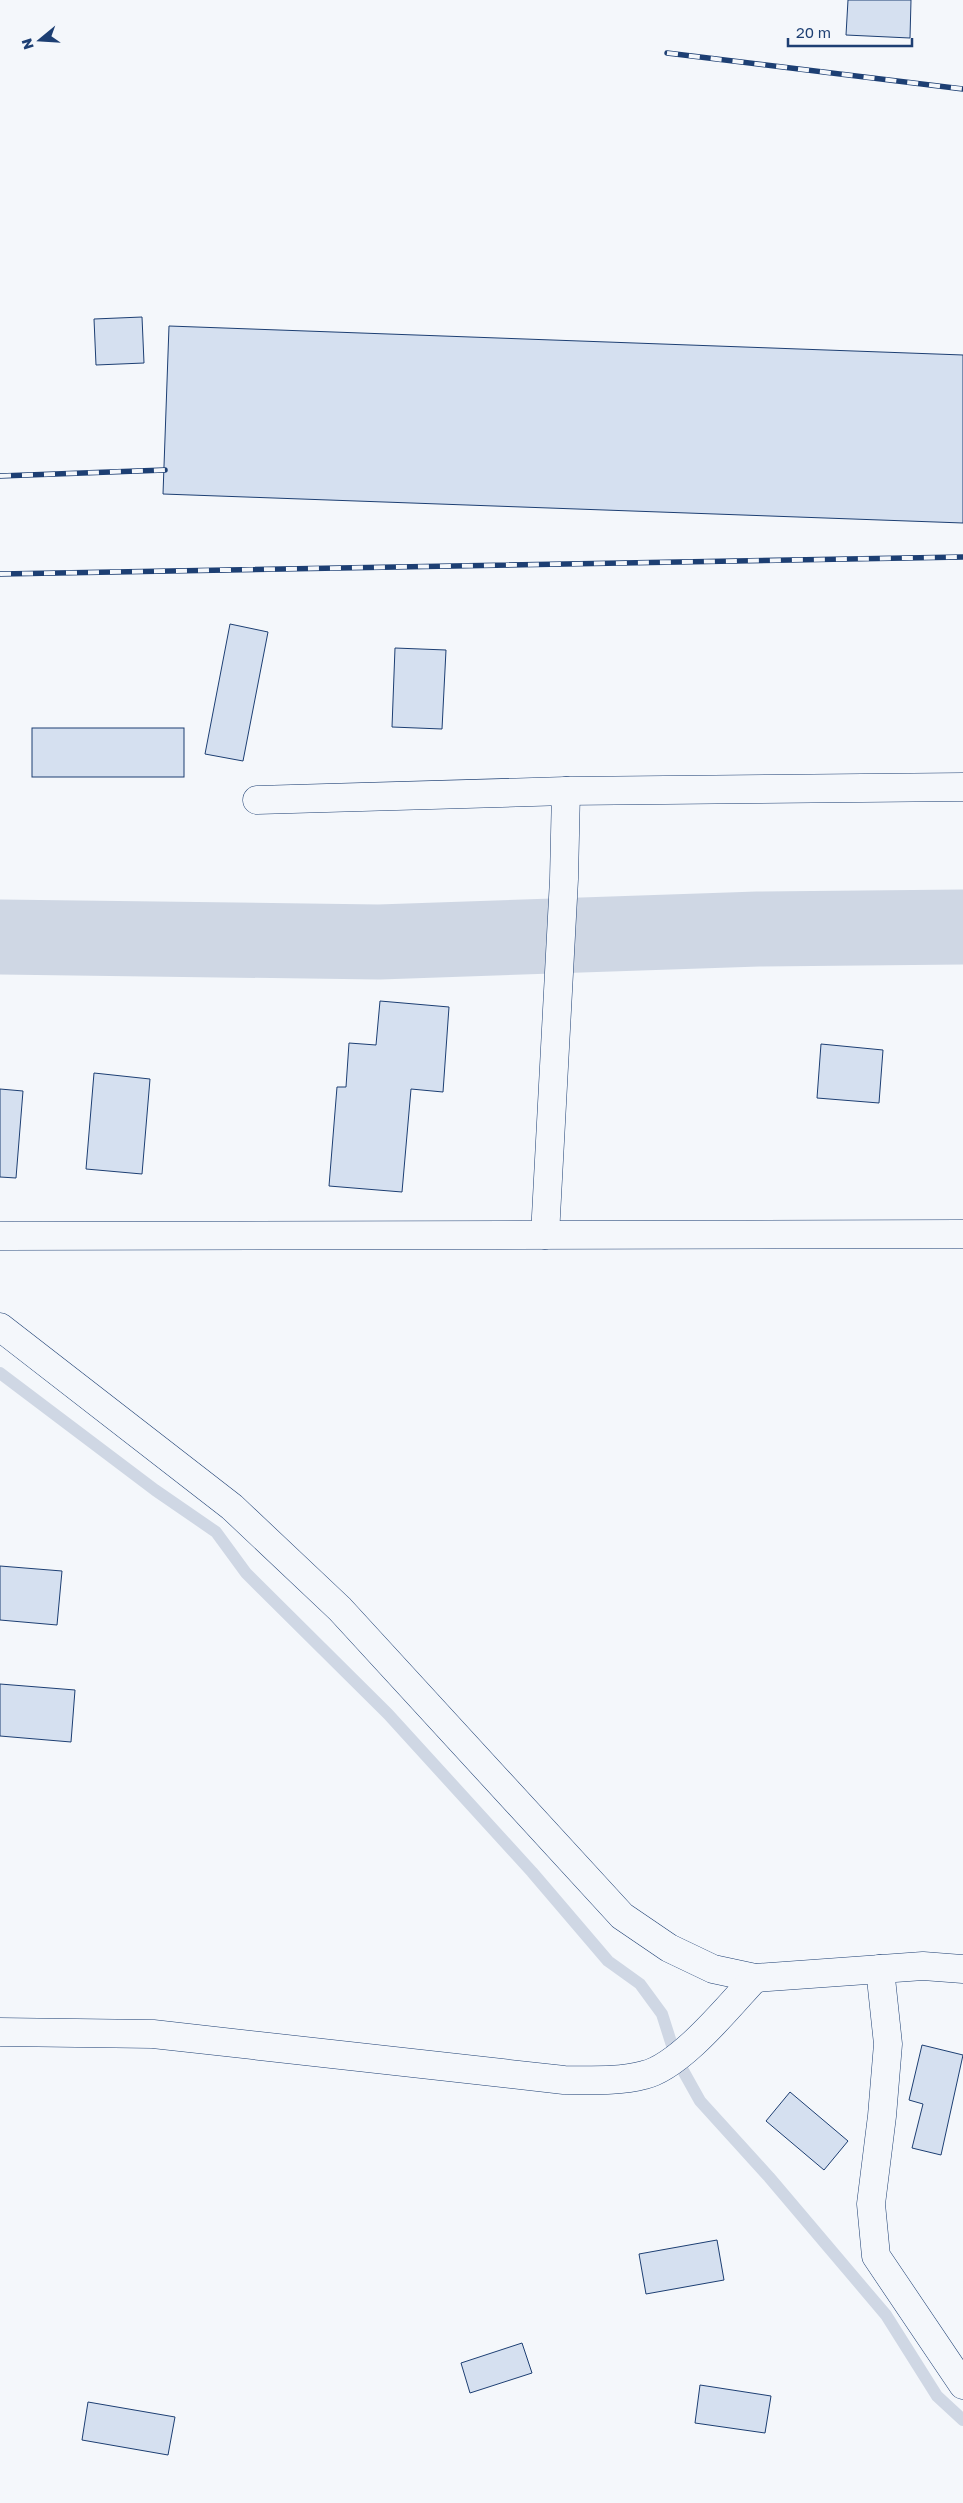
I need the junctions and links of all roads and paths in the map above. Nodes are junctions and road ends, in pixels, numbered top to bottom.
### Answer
1 (963, 787) edge
2 (566, 791) junction
3 (257, 800) dead end
4 (963, 1234) edge
5 (545, 1235) junction
6 (0, 1236) edge
7 (0, 1327) edge
8 (880, 1969) junction
9 (963, 1969) edge
10 (755, 1978) junction
11 (0, 2032) edge
12 (963, 2385) edge

1 - 2 street
2 - 3 street
2 - 5 street
4 - 5 street
5 - 6 street
7 - 10 street
8 - 9 street
8 - 10 street
8 - 12 street
10 - 11 street

